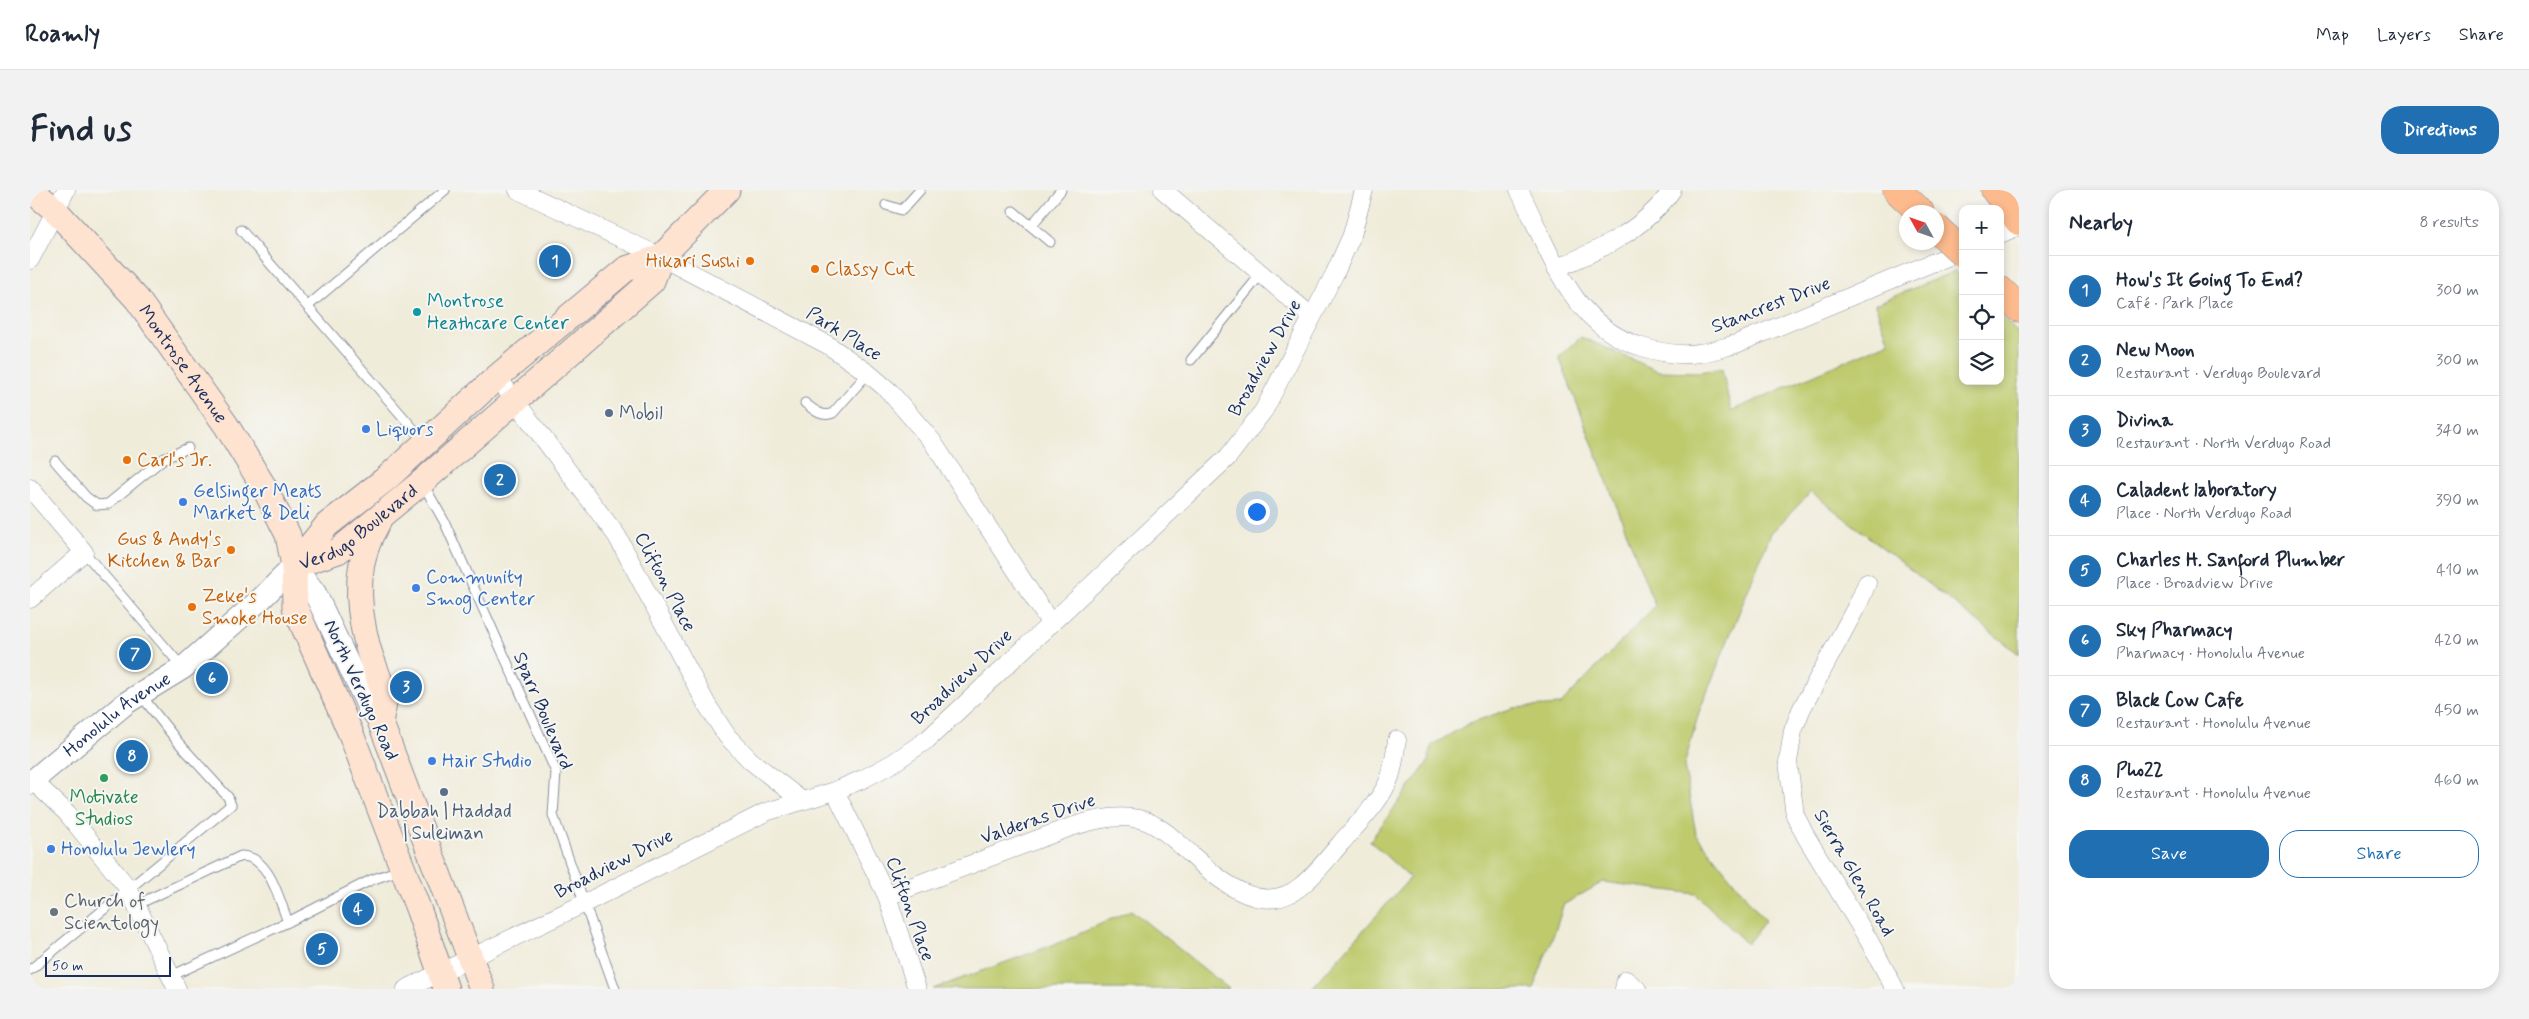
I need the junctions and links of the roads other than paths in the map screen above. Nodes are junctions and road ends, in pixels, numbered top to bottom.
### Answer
1 (31, 190) edge
2 (445, 190) edge
3 (518, 190) edge
4 (727, 190) edge
5 (920, 190) edge
6 (1061, 190) edge
7 (1163, 190) edge
8 (1519, 190) edge
9 (1672, 190) edge
10 (1897, 190) edge
11 (1995, 190) edge
12 (1360, 193) edge
13 (60, 200) edge
14 (886, 205) dead end
15 (1913, 205) edge
16 (1013, 211) dead end
17 (2019, 221) edge
18 (1031, 226) junction
19 (2019, 226) edge
20 (241, 230) dead end
21 (2004, 232) edge
22 (1944, 234) edge
23 (1050, 242) dead end
24 (1961, 250) edge
25 (1959, 254) edge
26 (661, 257) junction
27 (30, 260) edge
28 (1556, 268) junction
29 (1261, 274) junction
30 (2004, 294) edge
31 (309, 305) junction
32 (2019, 308) edge
33 (1312, 317) junction
34 (1191, 360) dead end
35 (868, 373) junction
36 (497, 377) junction
37 (516, 401) junction
38 (805, 403) dead end
39 (425, 441) junction
40 (188, 448) dead end
41 (55, 461) dead end
42 (422, 482) junction
43 (30, 488) edge
44 (384, 513) junction
45 (84, 552) junction
46 (294, 566) junction
47 (1867, 583) dead end
48 (30, 599) edge
49 (1051, 624) junction
50 (183, 668) junction
51 (140, 694) junction
52 (380, 721) junction
53 (351, 734) junction
54 (1397, 740) dead end
55 (31, 781) edge
56 (835, 791) junction
57 (801, 800) junction
58 (403, 868) junction
59 (128, 888) junction
60 (887, 896) junction
61 (583, 904) junction
62 (136, 905) junction
63 (288, 922) junction
64 (470, 956) junction
65 (30, 970) edge
66 (442, 981) edge
67 (174, 983) edge
68 (406, 989) edge
69 (482, 989) edge
70 (615, 989) edge
71 (916, 989) edge
72 (1895, 989) edge

1 - 13 main road, Montrose Avenue
2 - 31 lane
3 - 26 street, Park Place
4 - 26 main road, Verdugo Boulevard
5 - 14 lane
6 - 18 lane
7 - 29 street
8 - 28 street, Stancrest Drive
9 - 28 street
10 - 15 highway
11 - 17 highway
12 - 33 street, Broadview Drive
13 - 27 street
13 - 46 main road, Montrose Avenue
16 - 18 lane
18 - 23 lane
19 - 21 street
20 - 31 lane
22 - 24 highway, bridge
25 - 28 street, Stancrest Drive
26 - 35 street, Park Place
26 - 36 main road, Verdugo Boulevard
26 - 37 main road, Verdugo Boulevard
29 - 33 street
29 - 34 lane
30 - 32 highway
31 - 39 lane
33 - 49 street, Broadview Drive
35 - 38 lane
35 - 49 street, Park Place
36 - 37 street, Clifton Place
36 - 39 main road, Verdugo Boulevard
37 - 42 main road, Verdugo Boulevard
37 - 57 street, Clifton Place
39 - 46 main road, Verdugo Boulevard
40 - 41 lane
42 - 44 main road, Verdugo Boulevard
42 - 61 lane, Sparr Boulevard
43 - 45 street
44 - 46 main road, Verdugo Boulevard
44 - 52 main road
45 - 48 street
45 - 50 lane
46 - 50 street, Honolulu Avenue
46 - 52 street, North Verdugo Road
46 - 53 main road, North Verdugo Road
47 - 72 street, Sierra Glen Road
49 - 56 street, Broadview Drive
50 - 51 street, Honolulu Avenue
51 - 55 street, Honolulu Avenue
51 - 59 lane
52 - 53 main road
52 - 64 main road, North Verdugo Road
53 - 58 main road, North Verdugo Road
54 - 60 street, Valderas Drive
55 - 59 street
56 - 57 street, Broadview Drive
56 - 60 street, Clifton Place
57 - 61 street, Broadview Drive
58 - 63 lane
58 - 66 main road, North Verdugo Road
59 - 62 street
59 - 65 lane
60 - 71 street, Clifton Place
61 - 64 street, Broadview Drive
61 - 70 lane, Sparr Boulevard
62 - 63 lane
62 - 67 street
63 - 67 lane
64 - 66 street, Broadview Drive
64 - 69 main road, North Verdugo Road
66 - 68 street, Broadview Drive

